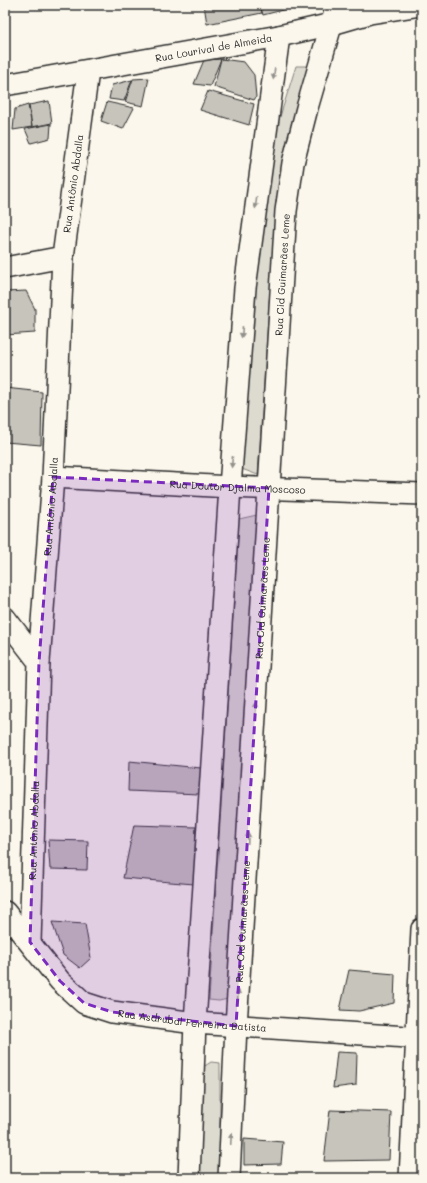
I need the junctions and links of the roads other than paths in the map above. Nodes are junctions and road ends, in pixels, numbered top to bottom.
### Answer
1 (420, 5) edge
2 (371, 9) edge
3 (335, 15) edge
4 (279, 36) junction
5 (88, 71) junction
6 (5, 85) edge
7 (63, 257) junction
8 (5, 268) edge
9 (53, 477) junction
10 (230, 488) junction
11 (269, 488) junction
12 (422, 494) edge
13 (5, 618) edge
14 (39, 662) junction
15 (5, 912) edge
16 (422, 929) edge
17 (30, 942) junction
18 (195, 1023) junction
19 (236, 1026) junction
20 (420, 1038) edge
21 (189, 1178) edge
22 (229, 1178) edge
23 (410, 1178) edge

1 - 2 street, Rua Lourival de Almeida
2 - 3 street, Rua Lourival de Almeida
3 - 4 street, Rua Lourival de Almeida
3 - 11 street, Rua Cid Guimarães Leme
4 - 5 street, Rua Lourival de Almeida
4 -> 10 street
5 - 6 street, Rua Lourival de Almeida
5 - 7 street, Rua Antônio Abdalla
7 - 8 street
7 - 9 street, Rua Antônio Abdalla
9 - 10 street, Rua Doutor Djalma Moscoso
9 - 14 street, Rua Antônio Abdalla
10 - 11 street, Rua Doutor Djalma Moscoso
10 - 18 street
11 - 12 street, Rua Doutor Djalma Moscoso
19 -> 11 street, Rua Cid Guimarães Leme
13 - 14 street
14 - 17 street, Rua Antônio Abdalla
15 - 17 street, Rua Asdrubal Ferreira Batista
16 - 20 street
17 - 18 street, Rua Asdrubal Ferreira Batista
18 - 19 street, Rua Asdrubal Ferreira Batista
18 - 21 street
19 - 20 street, Rua Asdrubal Ferreira Batista
22 -> 19 street, Rua Cid Guimarães Leme
20 - 23 street

